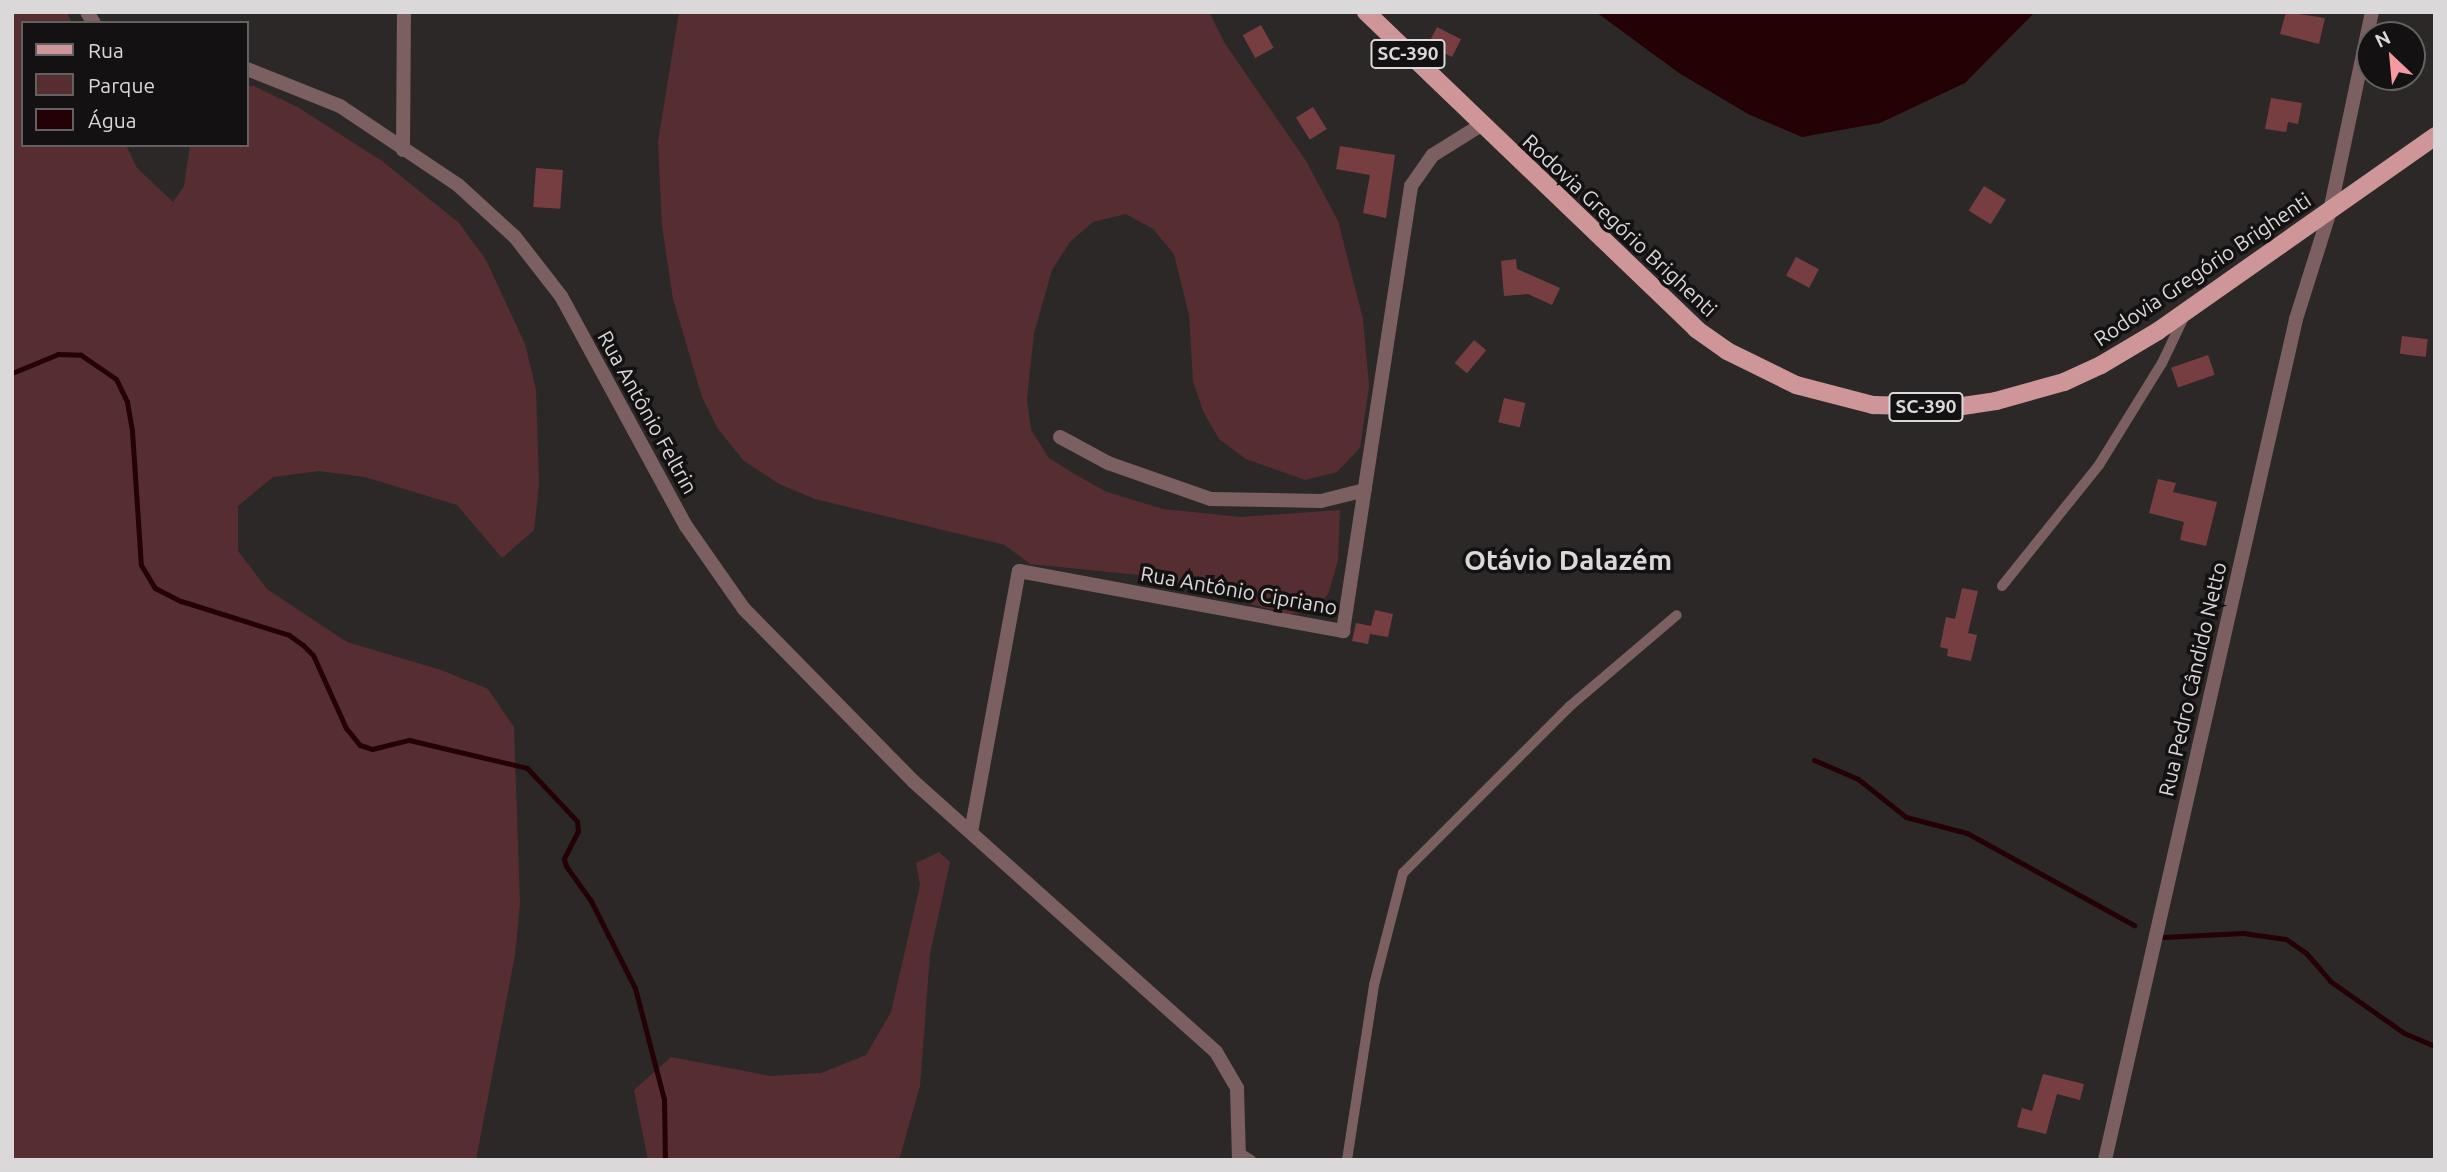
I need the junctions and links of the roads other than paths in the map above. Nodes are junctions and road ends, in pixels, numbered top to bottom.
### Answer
1 (404, 12) edge
2 (1366, 12) edge
3 (2372, 12) edge
4 (248, 68) edge
5 (1481, 125) junction
6 (2435, 136) edge
7 (403, 150) junction
8 (2330, 211) junction
9 (2188, 310) junction
10 (1060, 437) dead end
11 (1365, 490) junction
12 (2002, 586) dead end
13 (1678, 615) dead end
14 (971, 832) junction
15 (1243, 1158) edge
16 (1347, 1160) edge
17 (2105, 1160) edge

1 - 7 street
2 - 5 main road, Rodovia Gregório Brighenti / SC-390
3 - 8 street, Rua Pedro Cândido Netto
4 - 7 street, Rua Antônio Feltrin
5 - 9 main road, Rodovia Gregório Brighenti / SC-390
5 - 11 street, Rua Antônio Cipriano
6 - 8 main road, Rodovia Gregório Brighenti / SC-390
7 - 14 street, Rua Antônio Feltrin
8 - 9 main road, Rodovia Gregório Brighenti / SC-390
8 - 17 street, Rua Pedro Cândido Netto
9 - 12 lane
10 - 11 street
11 - 14 street, Rua Antônio Cipriano
13 - 16 lane
14 - 15 street, Rua Antônio Feltrin

